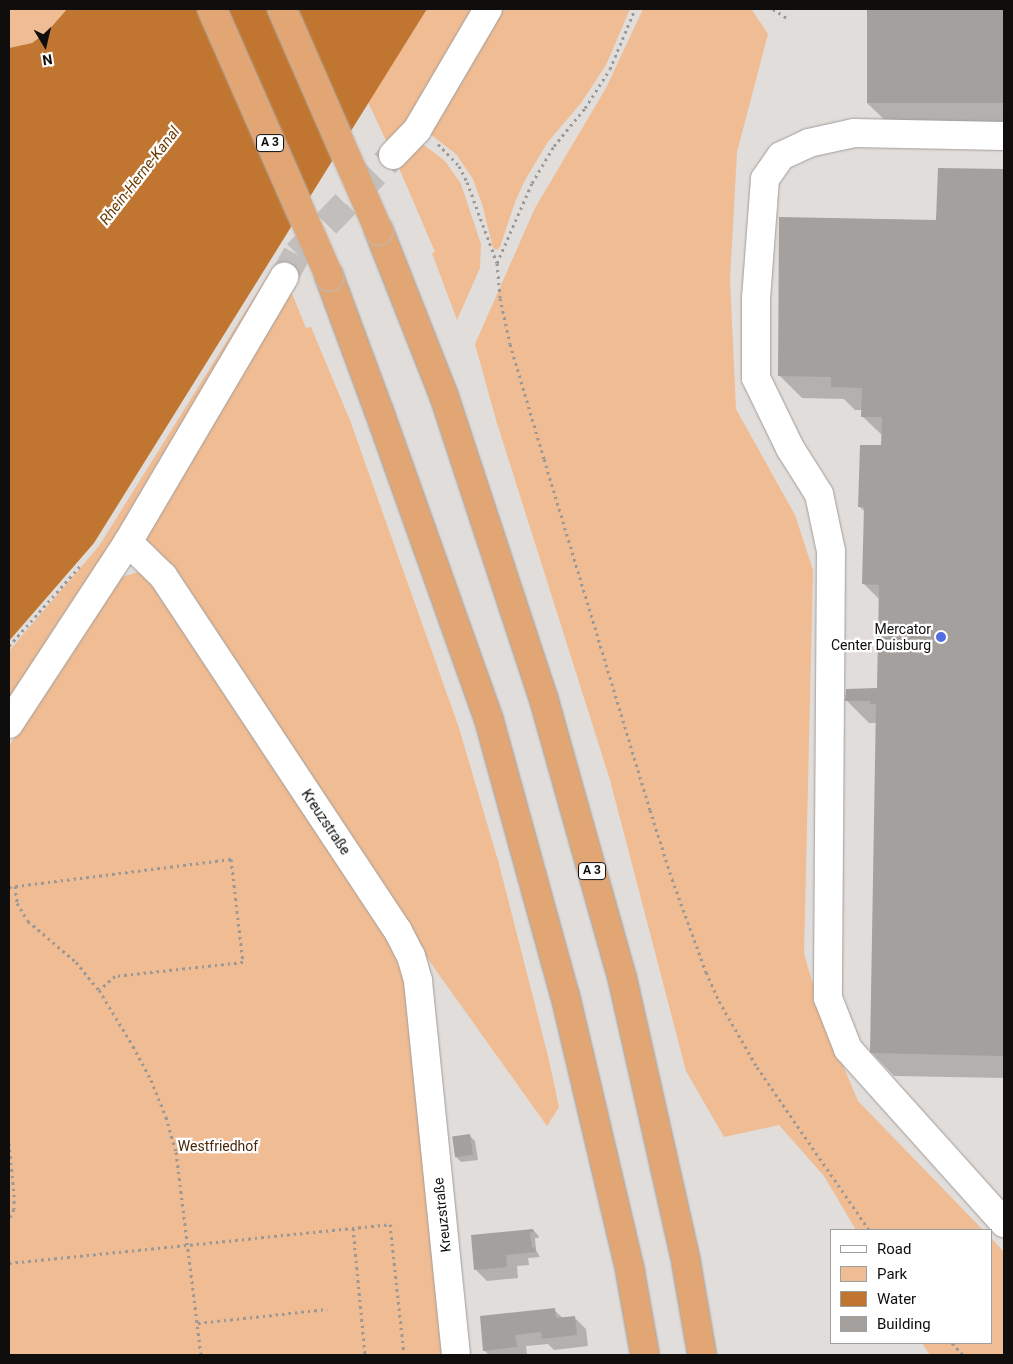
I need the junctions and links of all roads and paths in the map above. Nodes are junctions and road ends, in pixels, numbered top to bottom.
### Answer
1 (212, 9) edge
2 (282, 9) edge
3 (488, 9) edge
4 (635, 9) edge
5 (773, 9) edge
6 (787, 18) dead end
7 (417, 130) junction
8 (1004, 136) edge
9 (394, 155) tunnel mouth
10 (497, 263) junction
11 (284, 277) tunnel mouth
12 (128, 542) junction
13 (86, 559) dead end
14 (9, 646) edge
15 (9, 724) edge
16 (15, 886) junction
17 (9, 887) edge
18 (99, 990) junction
19 (9, 1143) edge
20 (9, 1219) edge
21 (1004, 1223) edge
22 (353, 1228) junction
23 (868, 1229) edge
24 (189, 1244) junction
25 (9, 1263) edge
26 (327, 1308) dead end
27 (198, 1323) junction
28 (953, 1344) edge
29 (201, 1355) edge
30 (365, 1355) edge
31 (404, 1355) edge
32 (456, 1355) edge
33 (645, 1355) edge
34 (702, 1355) edge
35 (963, 1355) edge

1 - 33 highway, A 3, bridge
2 - 34 highway, A 3, bridge
3 - 7 street
4 - 10 path
5 - 6 path
7 - 9 street
7 - 10 path
8 - 21 street
10 - 23 path
11 - 12 street
12 - 15 street
12 - 32 street, Kreuzstraße
13 - 14 path
16 - 17 path
16 - 18 path
16 - 18 path
18 - 24 path
19 - 20 path
22 - 24 path
22 - 30 path
22 - 31 path
24 - 25 path
24 - 27 path
26 - 27 path
27 - 29 path
28 - 35 path

